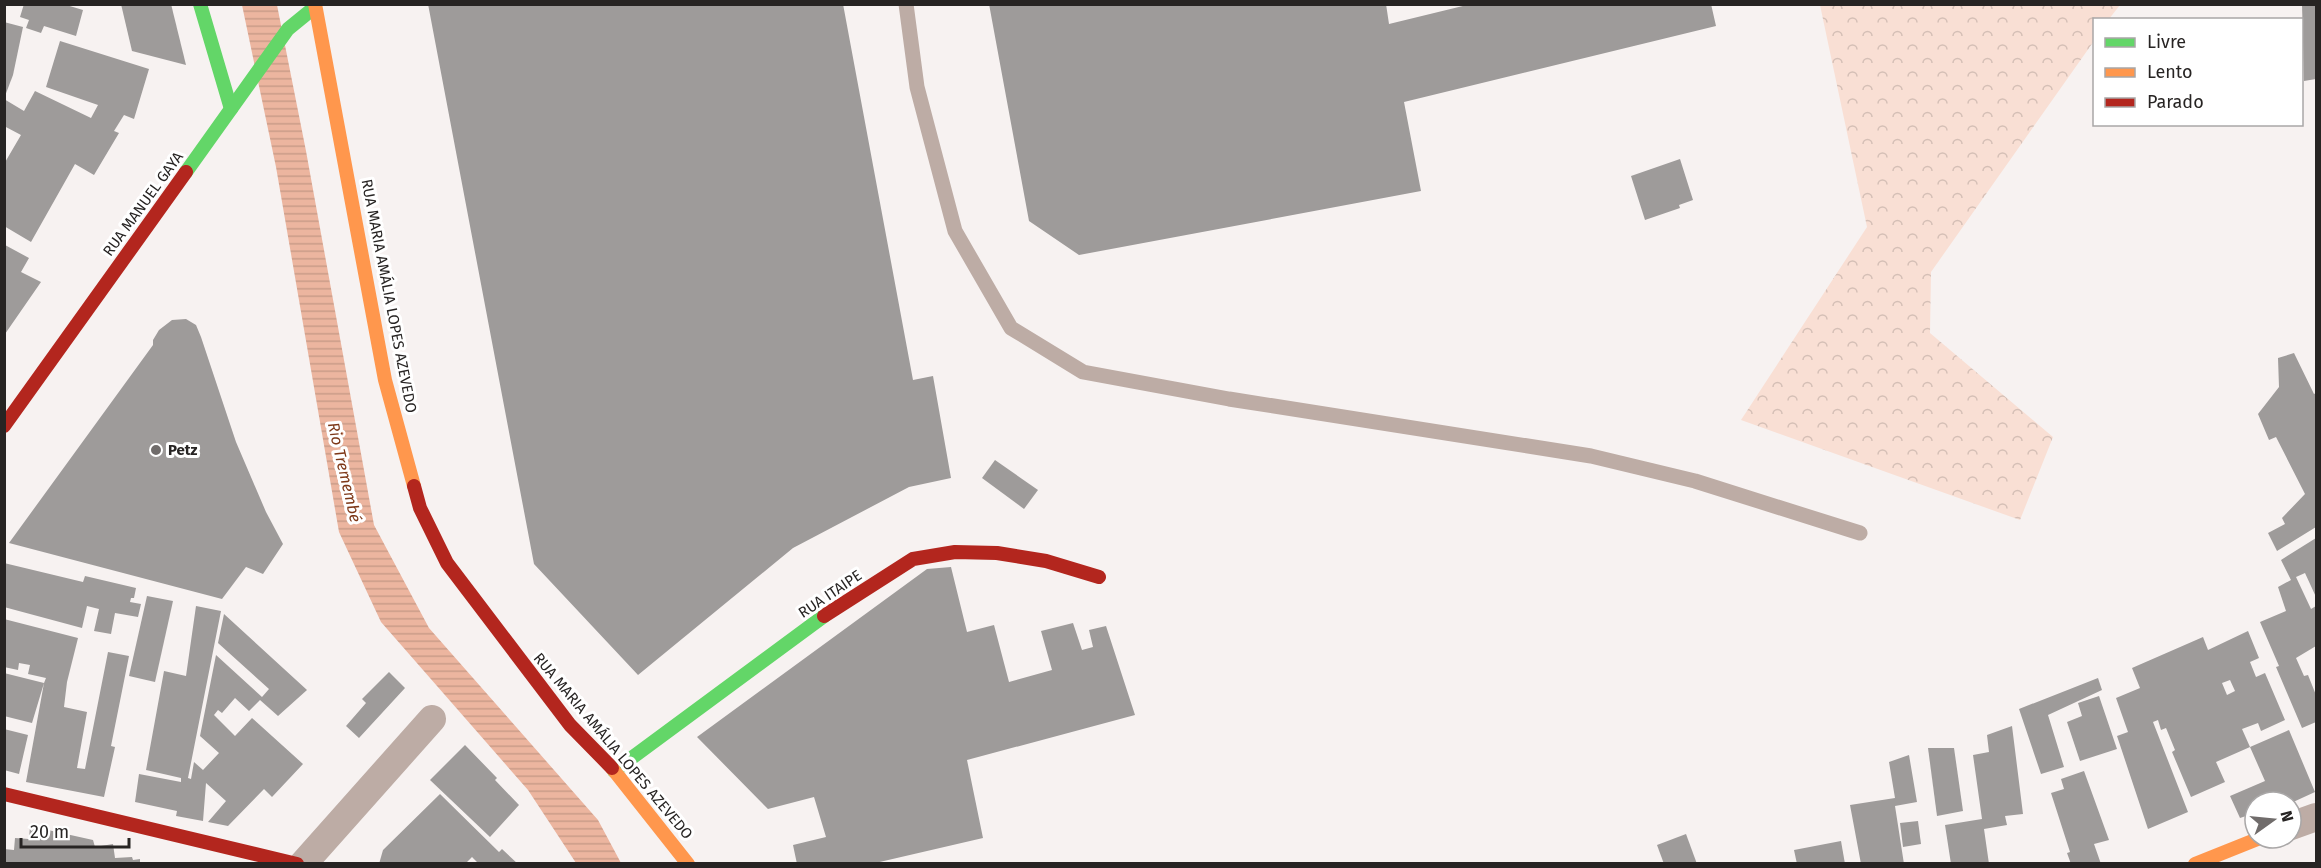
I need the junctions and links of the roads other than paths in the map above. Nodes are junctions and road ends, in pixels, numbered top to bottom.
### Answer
1 (200, 4) edge
2 (906, 4) edge
3 (315, 6) edge
4 (231, 109) junction
5 (4, 426) edge
6 (1860, 533) dead end
7 (1099, 578) dead end
8 (432, 719) dead end
9 (614, 771) junction
10 (4, 794) edge
11 (2243, 845) edge
12 (297, 864) edge
13 (303, 864) edge
14 (688, 864) edge
15 (2195, 864) edge

1 - 4 street
2 - 6 lane
3 - 4 street, RUA MANUEL GAYA
3 - 9 street, RUA MARIA AMÁLIA LOPES AZEVEDO
4 - 5 street, RUA MANUEL GAYA
7 - 9 street, RUA ITAIPE
8 - 13 street
9 - 14 street, RUA MARIA AMÁLIA LOPES AZEVEDO
10 - 12 street
11 - 15 street

